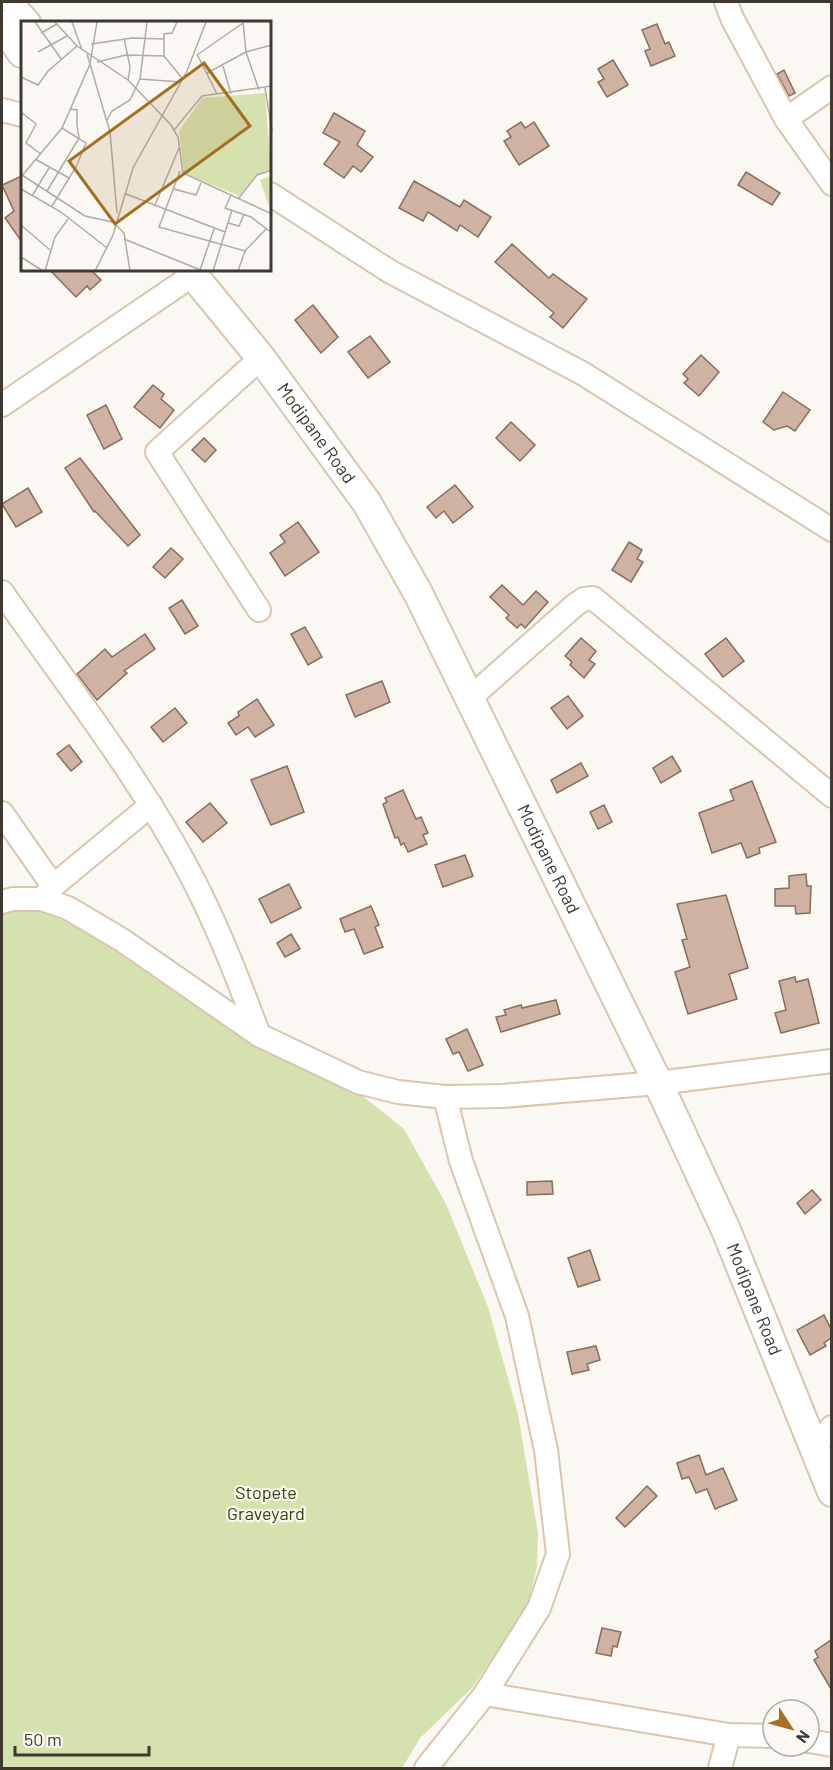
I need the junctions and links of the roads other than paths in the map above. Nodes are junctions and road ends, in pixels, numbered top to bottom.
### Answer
1 (726, 2) edge
2 (7, 11) edge
3 (26, 21) edge
4 (21, 50) edge
5 (831, 87) edge
6 (2, 110) edge
7 (21, 115) edge
8 (786, 119) junction
9 (831, 184) edge
10 (272, 195) edge
11 (191, 273) edge
12 (261, 358) junction
13 (2, 405) edge
14 (831, 530) edge
15 (2, 592) edge
16 (259, 610) dead end
17 (470, 698) junction
18 (831, 796) edge
19 (150, 805) junction
20 (2, 813) edge
21 (48, 893) junction
22 (2, 902) edge
23 (260, 1035) junction
24 (831, 1061) edge
25 (658, 1083) junction
26 (445, 1097) junction
27 (823, 1437) edge
28 (830, 1488) edge
29 (485, 1694) junction
30 (729, 1735) junction
31 (761, 1736) edge
32 (426, 1768) edge
33 (720, 1768) edge

1 - 8 street
2 - 3 street
2 - 4 main road
5 - 8 street
6 - 7 street
8 - 9 street
10 - 14 street
11 - 12 main road, Modipane Road
11 - 13 street
12 - 16 street
12 - 17 main road, Modipane Road
15 - 19 street
17 - 18 street
17 - 25 main road, Modipane Road
19 - 21 street
19 - 23 street
20 - 21 street
21 - 22 street
21 - 23 street
23 - 26 street
24 - 25 street
25 - 26 street
25 - 27 main road, Modipane Road
26 - 29 street
27 - 28 main road, Modipane Road
29 - 30 street
29 - 32 street
30 - 31 street
30 - 33 street

